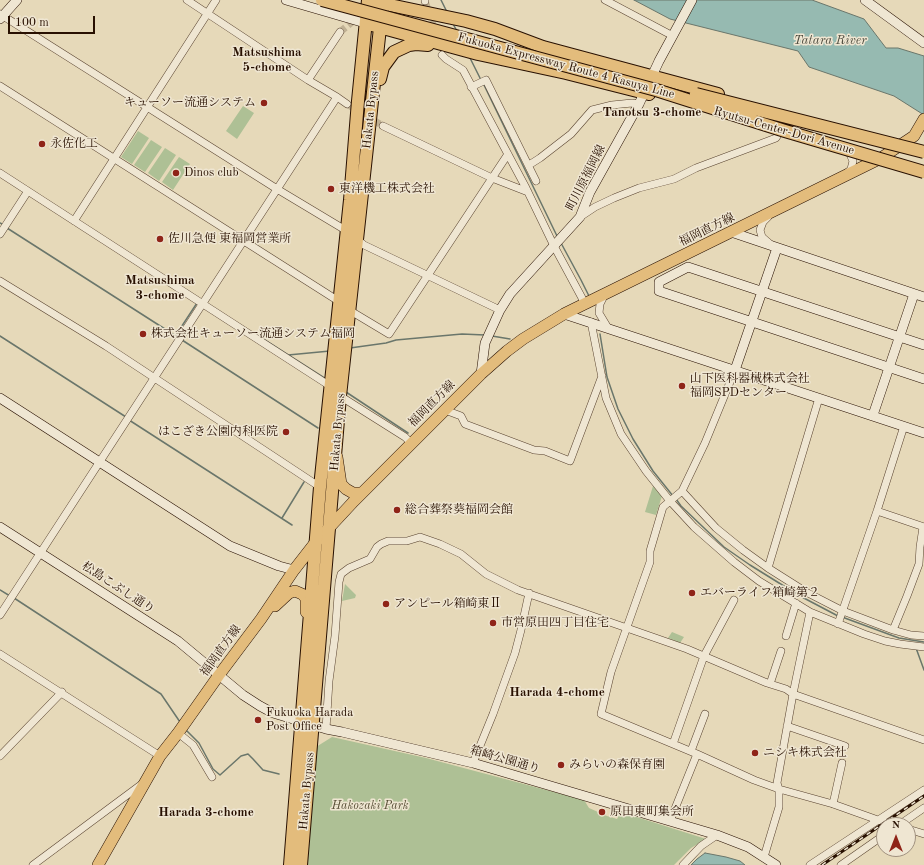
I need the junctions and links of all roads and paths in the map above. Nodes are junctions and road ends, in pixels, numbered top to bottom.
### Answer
1 (17, 0) edge
2 (187, 0) edge
3 (216, 0) edge
4 (286, 0) edge
5 (322, 0) edge
6 (350, 0) edge
7 (368, 0) edge
8 (406, 0) edge
9 (605, 0) edge
10 (692, 0) edge
11 (865, 0) edge
12 (383, 2) edge
13 (207, 13) junction
14 (440, 15) junction
15 (1, 16) edge
16 (365, 23) junction
17 (380, 27) junction
18 (340, 32) tunnel mouth
19 (672, 36) junction
20 (924, 43) edge
21 (442, 55) dead end
22 (517, 63) junction
23 (652, 76) junction
24 (308, 80) junction
25 (0, 86) edge
26 (471, 87) junction
27 (644, 93) junction
28 (337, 97) junction
29 (347, 104) tunnel mouth
30 (639, 104) junction
31 (147, 106) junction
32 (772, 114) junction
33 (924, 119) edge
34 (383, 126) tunnel mouth
35 (781, 130) junction
36 (368, 134) junction
37 (828, 144) junction
38 (902, 144) junction
39 (924, 151) edge
40 (855, 152) junction
41 (508, 154) junction
42 (881, 158) junction
43 (924, 158) edge
44 (114, 159) junction
45 (529, 165) junction
46 (924, 165) edge
47 (924, 171) edge
48 (0, 173) edge
49 (844, 176) junction
50 (492, 178) junction
51 (536, 181) dead end
52 (277, 189) junction
53 (28, 191) junction
54 (528, 192) junction
55 (781, 207) junction
56 (580, 217) junction
57 (74, 220) junction
58 (347, 231) junction
59 (731, 232) junction
60 (0, 234) edge
61 (357, 239) junction
62 (243, 242) junction
63 (555, 245) junction
64 (777, 248) junction
65 (428, 275) junction
66 (0, 281) edge
67 (763, 291) junction
68 (605, 294) junction
69 (914, 294) junction
70 (924, 297) edge
71 (202, 303) junction
72 (584, 305) junction
73 (344, 306) junction
74 (500, 310) junction
75 (564, 314) junction
76 (591, 322) junction
77 (752, 322) junction
78 (608, 328) junction
79 (899, 337) junction
80 (924, 345) edge
81 (889, 368) junction
82 (735, 370) junction
83 (480, 374) junction
84 (602, 376) junction
85 (153, 378) junction
86 (924, 379) edge
87 (330, 386) junction
88 (340, 396) junction
89 (0, 398) edge
90 (819, 398) junction
91 (445, 410) junction
92 (873, 416) junction
93 (904, 426) junction
94 (924, 433) edge
95 (411, 443) junction
96 (336, 448) junction
97 (100, 462) junction
98 (320, 488) junction
99 (681, 492) junction
100 (362, 493) junction
101 (671, 501) junction
102 (877, 511) junction
103 (0, 526) edge
104 (923, 527) edge
105 (329, 529) junction
106 (315, 543) junction
107 (40, 553) junction
108 (768, 568) junction
109 (294, 570) junction
110 (529, 593) junction
111 (734, 600) dead end
112 (796, 603) junction
113 (810, 612) junction
114 (0, 615) edge
115 (841, 617) junction
116 (261, 619) junction
117 (626, 627) junction
118 (893, 630) junction
119 (786, 636) dead end
120 (924, 636) edge
121 (924, 647) edge
122 (781, 651) dead end
123 (0, 654) edge
124 (704, 656) junction
125 (219, 675) junction
126 (305, 678) junction
127 (770, 684) junction
128 (62, 692) junction
129 (793, 694) junction
130 (705, 714) dead end
131 (307, 723) junction
132 (787, 726) junction
133 (326, 729) junction
134 (178, 733) junction
135 (924, 740) edge
136 (673, 744) junction
137 (844, 746) dead end
138 (694, 753) junction
139 (0, 756) edge
140 (160, 756) junction
141 (473, 763) junction
142 (842, 763) dead end
143 (212, 777) dead end
144 (145, 782) junction
145 (779, 789) junction
146 (924, 790) edge
147 (833, 804) junction
148 (924, 808) edge
149 (885, 817) edge
150 (910, 817) edge
151 (876, 820) edge
152 (670, 821) junction
153 (876, 823) edge
154 (718, 835) junction
155 (876, 841) edge
156 (764, 857) junction
157 (33, 865) edge
158 (98, 865) edge
159 (290, 865) edge
160 (301, 865) edge
161 (683, 865) edge
162 (776, 865) edge
163 (810, 865) edge
164 (841, 865) edge

1 - 15 street
2 - 13 street
3 - 13 street
4 - 16 street
5 - 40 highway, Fukuoka Expressway Route 4 Kasuya Line, bridge
6 - 32 highway, Fukuoka Expressway Route 4 Kasuya Line, bridge
7 - 12 highway, Ryutsu-Center-Dori Avenue
7 - 16 highway, Hakata Bypass
8 - 14 highway
9 - 19 street
10 - 19 street, 町川原福岡線
11 - 20 street
12 - 14 highway, Ryutsu-Center-Dori Avenue
12 - 17 highway, Hakata Bypass
13 - 24 street
13 - 31 street
14 - 23 highway, Ryutsu-Center-Dori Avenue
15 - 31 street
16 - 17 highway, Ryutsu-Center-Dori Avenue
16 - 58 highway, Hakata Bypass
17 - 22 highway, Ryutsu-Center-Dori Avenue
17 - 36 highway, Hakata Bypass
18 - 24 street
19 - 23 street, 町川原福岡線
21 - 26 street
22 - 27 highway, Ryutsu-Center-Dori Avenue
22 - 36 highway
23 - 27 street, 町川原福岡線
23 - 38 highway, Ryutsu-Center-Dori Avenue
24 - 28 street
25 - 44 street
26 - 41 street
26 - 45 street
27 - 30 street, 町川原福岡線
27 - 35 highway, Ryutsu-Center-Dori Avenue
28 - 29 street
28 - 52 street
30 - 45 street
30 - 56 street, 町川原福岡線
31 - 44 street
31 - 52 street
32 - 39 highway, Fukuoka Expressway Route 4 Kasuya Line, bridge
32 - 43 highway, bridge
33 - 38 main road, 福岡直方線
34 - 50 street
35 - 37 highway, Ryutsu-Center-Dori Avenue
35 - 56 street
36 - 61 highway, Hakata Bypass
37 - 42 highway, Ryutsu-Center-Dori Avenue
37 - 49 street
38 - 39 highway, Ryutsu-Center-Dori Avenue
38 - 42 main road, 福岡直方線
40 - 46 highway, bridge
40 - 47 highway, Fukuoka Expressway Route 4 Kasuya Line, bridge
41 - 50 street
41 - 54 street
42 - 47 highway, Ryutsu-Center-Dori Avenue
42 - 49 main road, 福岡直方線
44 - 57 street
44 - 62 street
45 - 51 street
48 - 53 street
49 - 55 main road, 福岡直方線
50 - 54 street
50 - 65 street
52 - 58 street
52 - 62 street
53 - 57 street
53 - 60 street
54 - 63 street
55 - 59 main road, 福岡直方線
55 - 64 street
56 - 63 street, 町川原福岡線
57 - 71 street
58 - 61 street
58 - 73 highway, Hakata Bypass
59 - 64 street
59 - 68 main road, 福岡直方線
61 - 65 street
61 - 73 highway, Hakata Bypass
62 - 71 street
62 - 73 street
63 - 72 street
63 - 74 street, 町川原福岡線
64 - 67 street
64 - 69 street
65 - 73 street
65 - 74 street
66 - 85 street
67 - 77 street
67 - 77 street
67 - 79 street
68 - 72 main road, 福岡直方線
68 - 78 street
69 - 70 street
69 - 79 street
71 - 85 street
71 - 87 street
72 - 75 main road, 福岡直方線
73 - 87 highway, Hakata Bypass
73 - 88 highway, Hakata Bypass
74 - 83 street, 町川原福岡線
75 - 76 street
75 - 83 main road, 福岡直方線
76 - 78 street
76 - 84 street
77 - 81 street
77 - 82 street
78 - 82 street
79 - 80 street
79 - 81 street
81 - 86 street
81 - 92 street
82 - 90 street
82 - 99 street
83 - 91 main road, 福岡直方線
84 - 91 street
84 - 101 street
85 - 97 street
85 - 98 street
87 - 98 highway, Hakata Bypass
88 - 95 street
88 - 96 highway, Hakata Bypass
89 - 97 street
90 - 92 street
90 - 108 street
91 - 95 main road, 福岡直方線
92 - 93 street
93 - 94 street
93 - 102 street
95 - 100 main road, 福岡直方線
96 - 100 main road
96 - 105 highway, Hakata Bypass
97 - 107 street
97 - 109 street
98 - 106 highway, Hakata Bypass
99 - 101 street
99 - 108 street
100 - 105 main road, 福岡直方線
101 - 112 street
101 - 117 street
102 - 104 street
102 - 115 street
103 - 107 street, 松島こぶし通り
104 - 118 street
105 - 106 main road, 福岡直方線
105 - 131 highway, Hakata Bypass
106 - 109 main road, 福岡直方線
106 - 126 highway, Hakata Bypass
107 - 114 street
107 - 125 street, 松島こぶし通り
108 - 115 street
109 - 116 main road, 福岡直方線
110 - 117 street
110 - 133 street
110 - 141 street
111 - 124 street
112 - 113 street
112 - 119 street
113 - 115 street
113 - 129 street
115 - 118 street
115 - 121 street
116 - 125 main road, 福岡直方線
116 - 126 main road
117 - 124 street
117 - 136 street
118 - 120 street
122 - 127 street
123 - 128 street
124 - 127 street
124 - 136 street
125 - 131 street, 松島こぶし通り
125 - 134 main road, 福岡直方線
126 - 131 highway, Hakata Bypass
127 - 129 street
128 - 139 street
128 - 140 street
129 - 132 street
129 - 135 street
130 - 138 street
131 - 133 street, 箱崎公園通り
131 - 159 highway, Hakata Bypass
131 - 160 highway, Hakata Bypass
132 - 137 street
132 - 145 street
133 - 141 street, 箱崎公園通り
134 - 140 main road, 福岡直方線
134 - 143 street
136 - 138 street
138 - 145 street
138 - 152 street
140 - 144 main road, 福岡直方線
141 - 152 street, 箱崎公園通り
142 - 147 street
144 - 157 street
144 - 158 main road, 福岡直方線
145 - 147 street
145 - 156 street
146 - 149 street
147 - 151 street
148 - 150 street
152 - 154 street, 箱崎公園通り
153 - 163 street
154 - 156 street, 箱崎公園通り
154 - 161 street
155 - 164 street
156 - 162 street, 箱崎公園通り

